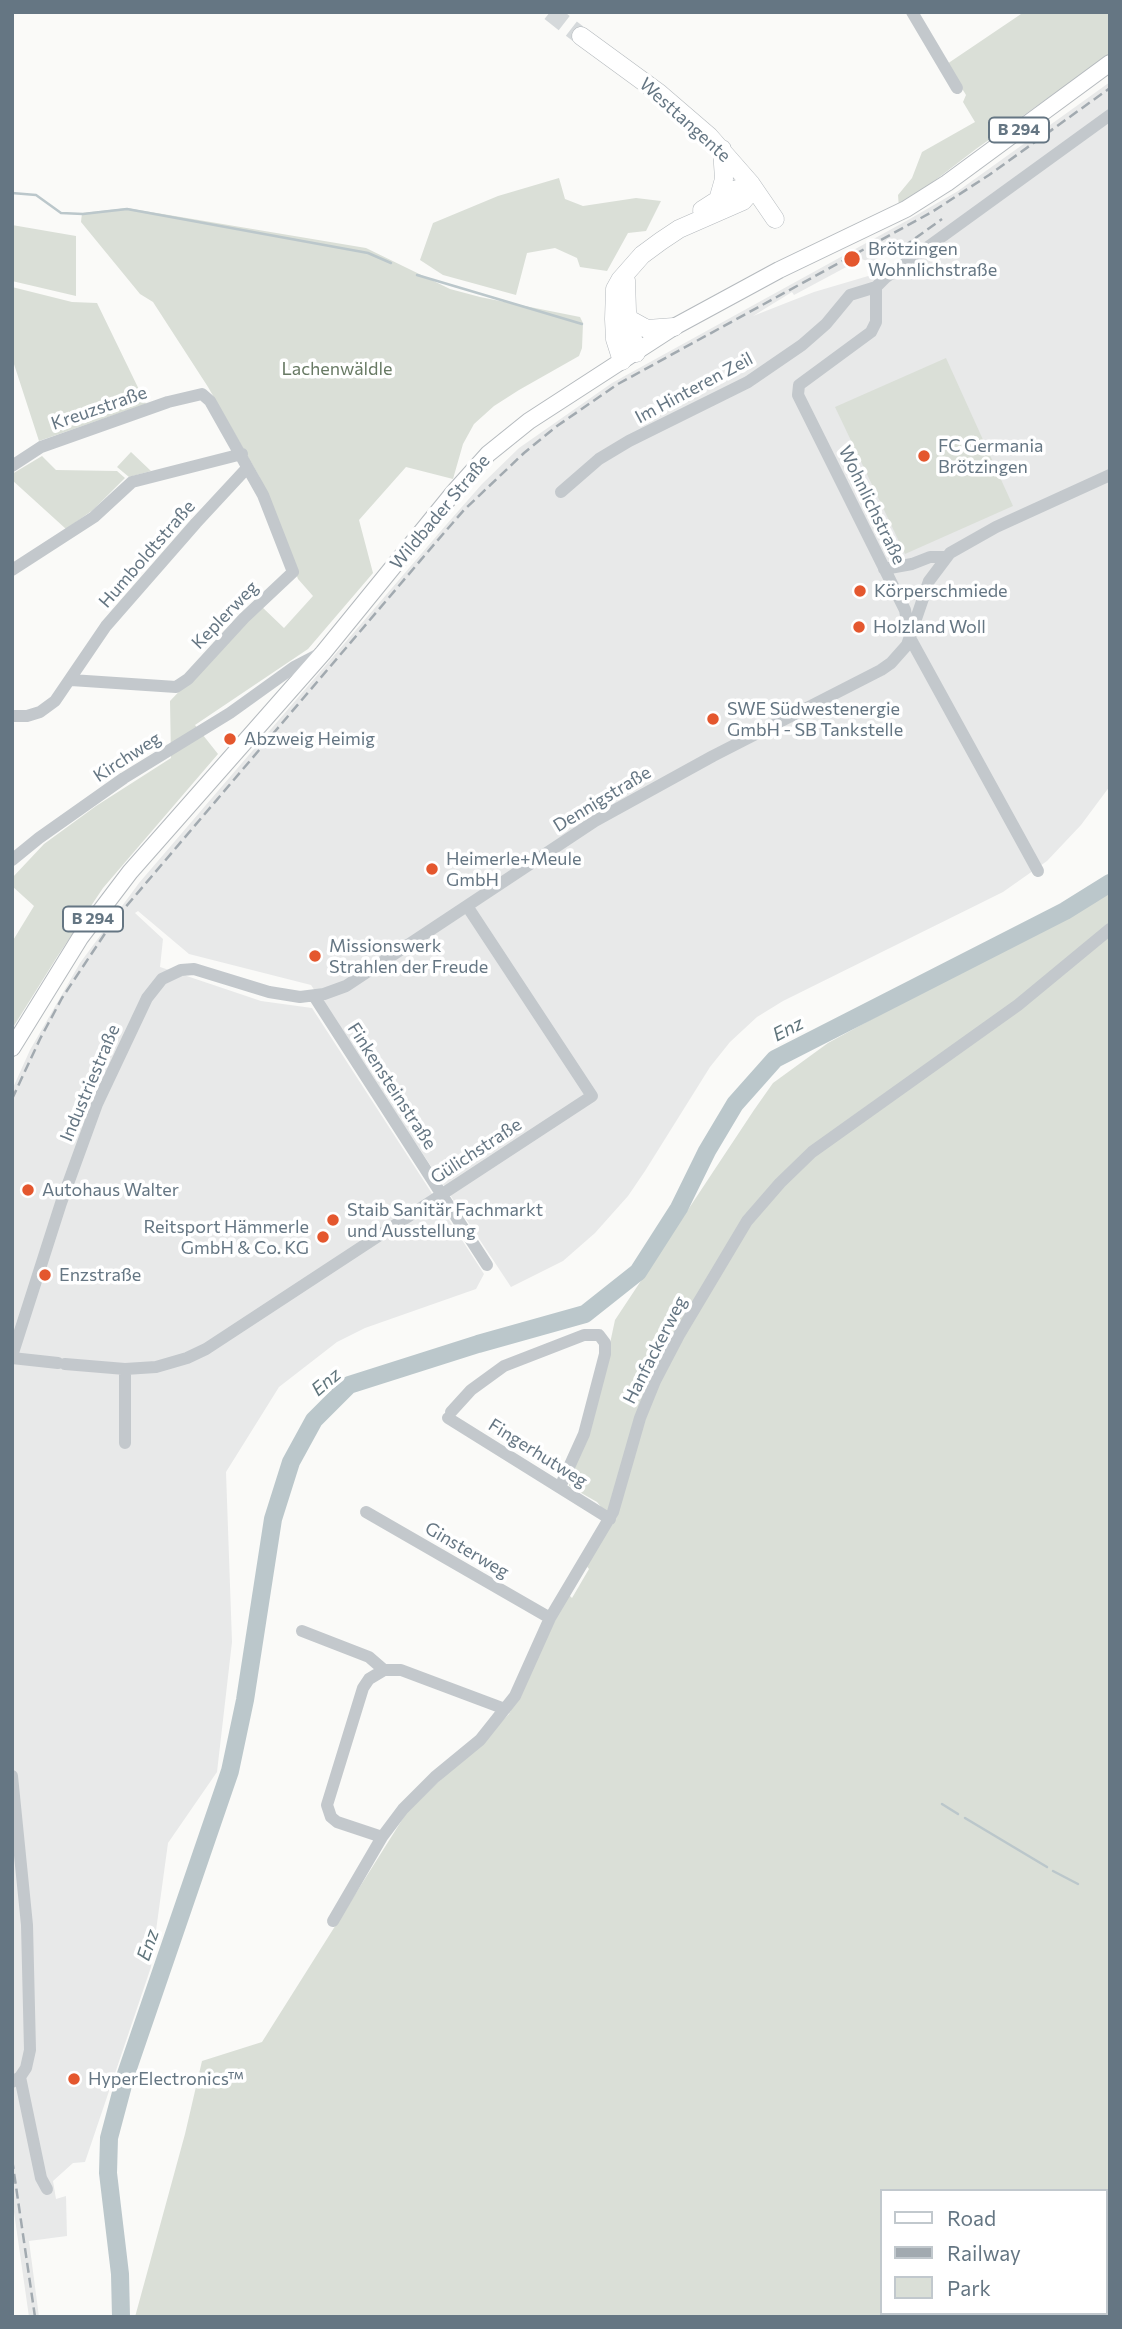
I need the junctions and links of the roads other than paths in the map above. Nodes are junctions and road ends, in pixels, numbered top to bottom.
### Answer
1 (912, 12) edge
2 (581, 36) tunnel mouth
3 (1110, 63) edge
4 (957, 88) dead end
5 (1110, 115) edge
6 (722, 149) junction
7 (751, 184) junction
8 (718, 200) junction
9 (775, 219) dead end
10 (679, 229) junction
11 (627, 272) junction
12 (876, 287) junction
13 (629, 320) junction
14 (674, 327) junction
15 (629, 357) junction
16 (242, 454) junction
17 (12, 466) edge
18 (247, 468) junction
19 (1110, 475) edge
20 (561, 492) dead end
21 (945, 558) junction
22 (884, 569) junction
23 (12, 570) edge
24 (910, 638) junction
25 (323, 653) junction
26 (71, 680) junction
27 (266, 688) junction
28 (286, 694) junction
29 (12, 716) edge
30 (12, 860) edge
31 (1038, 871) dead end
32 (467, 906) junction
33 (1110, 929) edge
34 (314, 996) junction
35 (12, 1048) edge
36 (441, 1194) junction
37 (487, 1265) dead end
38 (17, 1316) edge
39 (12, 1357) edge
40 (125, 1369) junction
41 (125, 1443) dead end
42 (560, 1487) junction
43 (366, 1512) dead end
44 (610, 1519) junction
45 (550, 1618) junction
46 (302, 1631) dead end
47 (384, 1670) junction
48 (505, 1709) junction
49 (12, 1776) edge
50 (382, 1837) junction
51 (333, 1921) dead end
52 (16, 2080) edge
53 (47, 2189) dead end

1 - 4 street
2 - 6 highway, Westtangente
3 - 14 main road, Wildbader Straße / B 294
5 - 12 street, Im Hinteren Zeil
6 - 7 highway, Westtangente
6 - 8 highway
7 - 8 highway
7 - 9 highway, Westtangente
7 - 10 highway
8 - 10 highway
10 - 11 highway
11 - 13 highway
11 - 15 highway
12 - 20 street, Im Hinteren Zeil
12 - 22 street, Wohnlichstraße
13 - 14 highway
13 - 15 highway
14 - 15 main road, Wildbader Straße / B 294
15 - 25 main road, Wildbader Straße / B 294
16 - 17 street, Kreuzstraße
16 - 18 street
16 - 23 street
18 - 26 street, Humboldtstraße
18 - 26 street, Keplerweg
19 - 21 street
21 - 22 street
21 - 24 street
22 - 24 street, Wohnlichstraße
24 - 31 street, Wohnlichstraße
24 - 32 street, Dennigstraße
25 - 27 street, Kirchweg
25 - 28 main road, Wildbader Straße / B 294
26 - 29 street, Humboldtstraße
27 - 28 street
27 - 30 street, Kirchweg
28 - 35 main road, Wildbader Straße / B 294
32 - 34 street, Dennigstraße
32 - 36 street, Gülichstraße
33 - 44 street, Hanfackerweg
34 - 36 street, Finkensteinstraße
34 - 38 street, Industriestraße
36 - 37 street, Finkensteinstraße
36 - 40 street, Gülichstraße
38 - 39 street, Industriestraße
39 - 40 street
40 - 41 street
42 - 42 street, Fingerhutweg
42 - 44 street, Fingerhutweg
43 - 45 street, Ginsterweg
44 - 45 street, Hanfackerweg
45 - 48 street, Hanfackerweg
46 - 47 street
47 - 48 street
47 - 50 street
48 - 50 street, Hanfackerweg
49 - 52 street
50 - 51 street, Hanfackerweg
52 - 53 street

